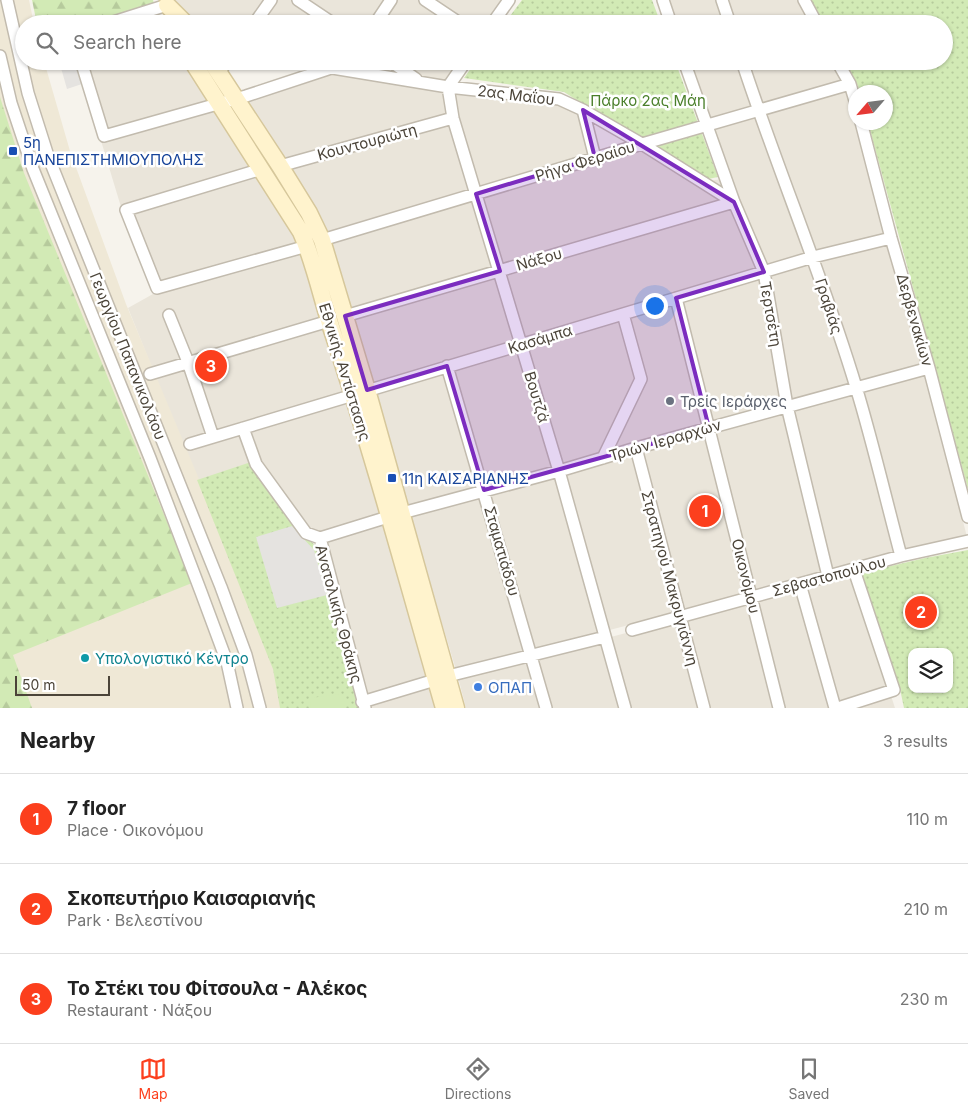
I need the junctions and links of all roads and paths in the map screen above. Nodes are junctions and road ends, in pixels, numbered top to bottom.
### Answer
1 (7, 0) edge
2 (271, 0) edge
3 (298, 0) edge
4 (391, 0) edge
5 (425, 0) edge
6 (509, 0) edge
7 (663, 0) edge
8 (722, 0) edge
9 (804, 0) edge
10 (166, 3) edge
11 (132, 15) edge
12 (177, 15) edge
13 (260, 15) edge
14 (320, 15) edge
15 (382, 15) edge
16 (448, 15) edge
17 (498, 15) edge
18 (668, 15) edge
19 (727, 15) edge
20 (812, 15) edge
21 (15, 35) edge
22 (0, 56) edge
23 (23, 70) edge
24 (84, 70) edge
25 (200, 70) edge
26 (220, 70) edge
27 (329, 70) edge
28 (363, 70) edge
29 (403, 70) edge
30 (460, 70) edge
31 (687, 70) edge
32 (745, 70) edge
33 (842, 70) edge
34 (419, 81) junction
35 (850, 84) joint
36 (448, 87) junction
37 (228, 101) junction
38 (583, 110) junction
39 (758, 111) junction
40 (454, 118) junction
41 (706, 126) junction
42 (863, 130) edge
43 (642, 144) junction
44 (595, 158) junction
45 (280, 166) junction
46 (262, 169) junction
47 (476, 194) junction
48 (734, 202) junction
49 (891, 238) junction
50 (314, 243) junction
51 (813, 257) junction
52 (500, 271) junction
53 (764, 272) junction
54 (676, 298) junction
55 (623, 314) junction
56 (169, 315) dead end
57 (345, 316) junction
58 (329, 321) junction
59 (521, 344) junction
60 (188, 362) junction
61 (448, 366) junction
62 (929, 368) junction
63 (150, 374) dead end
64 (856, 388) junction
65 (360, 392) junction
66 (787, 406) junction
67 (243, 428) junction
68 (709, 428) junction
69 (213, 437) junction
70 (190, 444) dead end
71 (636, 448) junction
72 (603, 458) junction
73 (559, 471) junction
74 (484, 490) junction
75 (395, 515) junction
76 (968, 517) edge
77 (320, 538) junction
78 (968, 541) edge
79 (901, 556) junction
80 (854, 570) junction
81 (828, 576) junction
82 (800, 584) junction
83 (751, 597) junction
84 (680, 617) junction
85 (632, 630) dead end
86 (605, 636) junction
87 (531, 655) junction
88 (442, 678) junction
89 (363, 705) edge
90 (237, 708) edge
91 (260, 708) edge
92 (444, 708) edge
93 (456, 708) edge
94 (546, 708) edge
95 (625, 708) edge
96 (704, 708) edge
97 (779, 708) edge
98 (836, 708) edge

1 - 21 street, Γεωργίου Παπανικολάου
2 - 13 street
3 - 14 street
4 - 15 street
5 - 16 street
6 - 17 street
7 - 18 street
8 - 19 street
9 - 20 street
10 - 11 street
10 - 12 main road
22 - 90 street, Γεωργίου Παπανικολάου
23 - 91 street, Γεωργίου Παπανικολάου
24 - 37 street, 2ας Μαΐου
25 - 37 main road, Εθνικής Αντίστασης
26 - 37 main road, Εθνικής Αντίστασης
27 - 37 street, 2ας Μαΐου
28 - 34 street, 2ας Μαΐου
29 - 34 street
30 - 36 street
31 - 41 street, Τερτσέτη
32 - 39 street, Γραβιάς
33 - 35 street
34 - 36 street, 2ας Μαΐου
35 - 39 street, Ρήγα Φεραίου
36 - 38 street, 2ας Μαΐου
36 - 40 street, Βουτζά
37 - 45 main road, Εθνικής Αντίστασης
37 - 46 main road, Εθνικής Αντίστασης
38 - 43 street, 2ας Μαΐου
38 - 44 street
39 - 41 street, Ρήγα Φεραίου
39 - 51 street, Γραβιάς
40 - 45 street, Κουντουριώτη
40 - 47 street, Βουτζά
41 - 43 street, Ρήγα Φεραίου
41 - 48 street, Τερτσέτη
42 - 49 street, Δερβενακίων
43 - 44 street, Ρήγα Φεραίου
43 - 48 street, 2ας Μαΐου
44 - 47 street, Ρήγα Φεραίου
45 - 50 main road, Εθνικής Αντίστασης
46 - 50 main road, Εθνικής Αντίστασης
46 - 50 street, Ρήγα Φεραίου
47 - 50 street, Ρήγα Φεραίου
47 - 52 street, Βουτζά
48 - 52 street, Νάξου
48 - 53 street, Τερτσέτη
49 - 51 street, Κασάμπα
49 - 62 street, Δερβενακίων
50 - 57 main road, Εθνικής Αντίστασης
50 - 58 main road, Εθνικής Αντίστασης
51 - 53 street, Κασάμπα
51 - 64 street, Γραβιάς
52 - 57 street, Νάξου
52 - 59 street, Βουτζά
53 - 54 street, Κασάμπα
53 - 66 street, Τερτσέτη
54 - 55 street, Κασάμπα
54 - 68 street, Οικονόμου
55 - 59 street, Κασάμπα
55 - 72 street
56 - 60 street
57 - 65 main road, Εθνικής Αντίστασης
58 - 60 street
58 - 65 main road, Εθνικής Αντίστασης
59 - 61 street, Κασάμπα
59 - 73 street, Βουτζά
60 - 63 street
60 - 69 street
61 - 65 street, Κασάμπα
61 - 74 street, Σταματιάδου
62 - 64 street, Τριών Ιεραρχών
62 - 76 street, Δερβενακίων
64 - 66 street, Τριών Ιεραρχών
64 - 79 street, Γραβιάς
65 - 67 street, Κασάμπα
65 - 75 main road, Εθνικής Αντίστασης
66 - 68 street, Τριών Ιεραρχών
66 - 81 street, Τερτσέτη
67 - 69 street, Κασάμπα
67 - 77 street, Ανατολικής Θράκης
68 - 71 street, Τριών Ιεραρχών
68 - 83 street, Οικονόμου
69 - 70 street, Κασάμπα
71 - 72 street, Τριών Ιεραρχών
71 - 84 street, Στρατηγού Μακρυγιάννη
72 - 73 street, Τριών Ιεραρχών
73 - 74 street, Τριών Ιεραρχών
73 - 86 street, Βουτζά
74 - 75 street, Τριών Ιεραρχών
74 - 87 street, Σταματιάδου
75 - 77 street, Τριών Ιεραρχών
75 - 88 main road, Εθνικής Αντίστασης
77 - 89 street, Ανατολικής Θράκης
78 - 79 street, Σεβαστοπούλου
79 - 80 street, Σεβαστοπούλου
80 - 81 street, Σεβαστοπούλου
80 - 98 street
81 - 82 street, Σεβαστοπούλου
82 - 83 street, Σεβαστοπούλου
82 - 98 street
83 - 84 street, Σεβαστοπούλου
83 - 97 street, Οικονόμου
84 - 85 street, Σεβαστοπούλου
84 - 96 street, Στρατηγού Μακρυγιάννη
86 - 87 street
86 - 95 street, Βουτζά
87 - 88 street
87 - 94 street, Σταματιάδου
88 - 89 street
88 - 92 main road, Εθνικής Αντίστασης
88 - 93 main road, Εθνικής Αντίστασης

